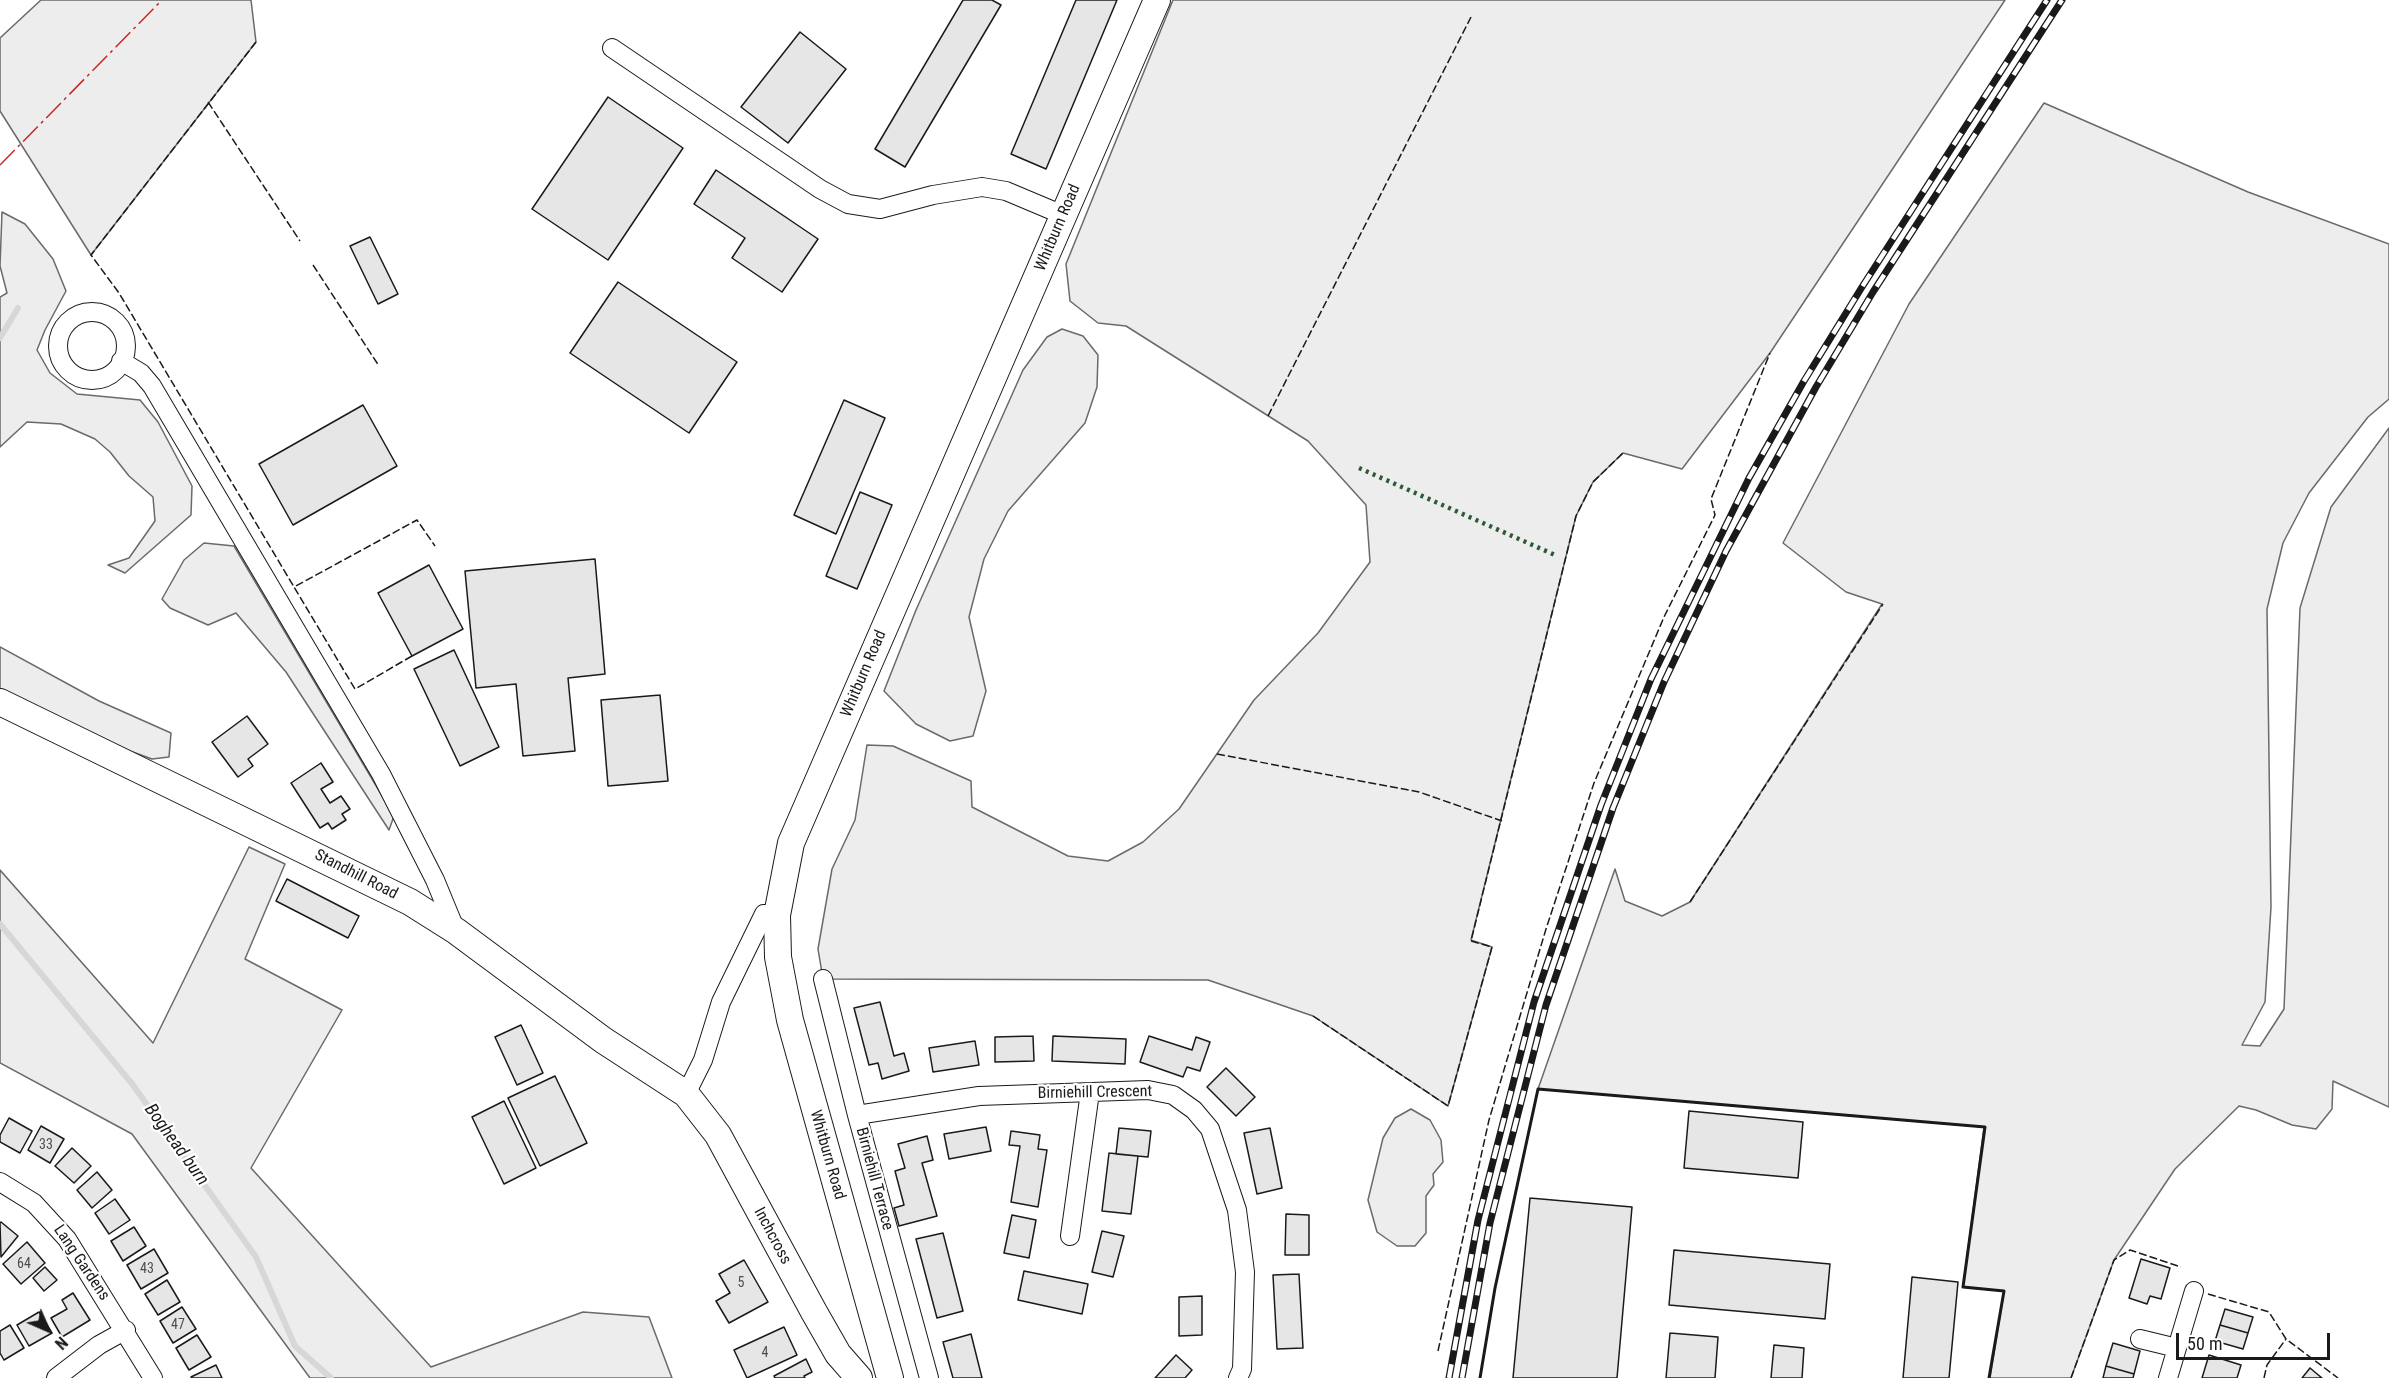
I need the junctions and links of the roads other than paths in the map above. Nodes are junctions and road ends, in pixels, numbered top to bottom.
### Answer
1 (1157, 0) edge
2 (612, 48) dead end
3 (1064, 215) junction
4 (122, 361) dead end
5 (0, 702) edge
6 (777, 915) junction
7 (456, 931) junction
8 (823, 979) dead end
9 (1090, 1092) junction
10 (686, 1094) junction
11 (857, 1115) junction
12 (0, 1182) edge
13 (1070, 1236) dead end
14 (2194, 1291) dead end
15 (126, 1330) junction
16 (2140, 1339) dead end
17 (2177, 1348) junction
18 (56, 1378) edge
19 (153, 1378) edge
20 (858, 1378) edge
21 (890, 1378) edge
22 (929, 1378) edge
23 (1238, 1378) edge
24 (2168, 1378) edge

1 - 3 main road, Whitburn Road
2 - 3 street
3 - 6 main road, Whitburn Road
4 - 7 street
5 - 7 main road, Standhill Road
6 - 10 street
6 - 21 main road, Whitburn Road
7 - 10 main road, Standhill Road
8 - 11 street, Birniehill Terrace
9 - 11 street, Birniehill Crescent
9 - 13 street
9 - 23 street, Birniehill Crescent
10 - 20 main road, Inchcross
11 - 22 street, Birniehill Terrace
12 - 15 street, Lang Gardens
14 - 17 street
15 - 18 street
15 - 19 street, Lang Gardens
16 - 17 street
17 - 24 street

